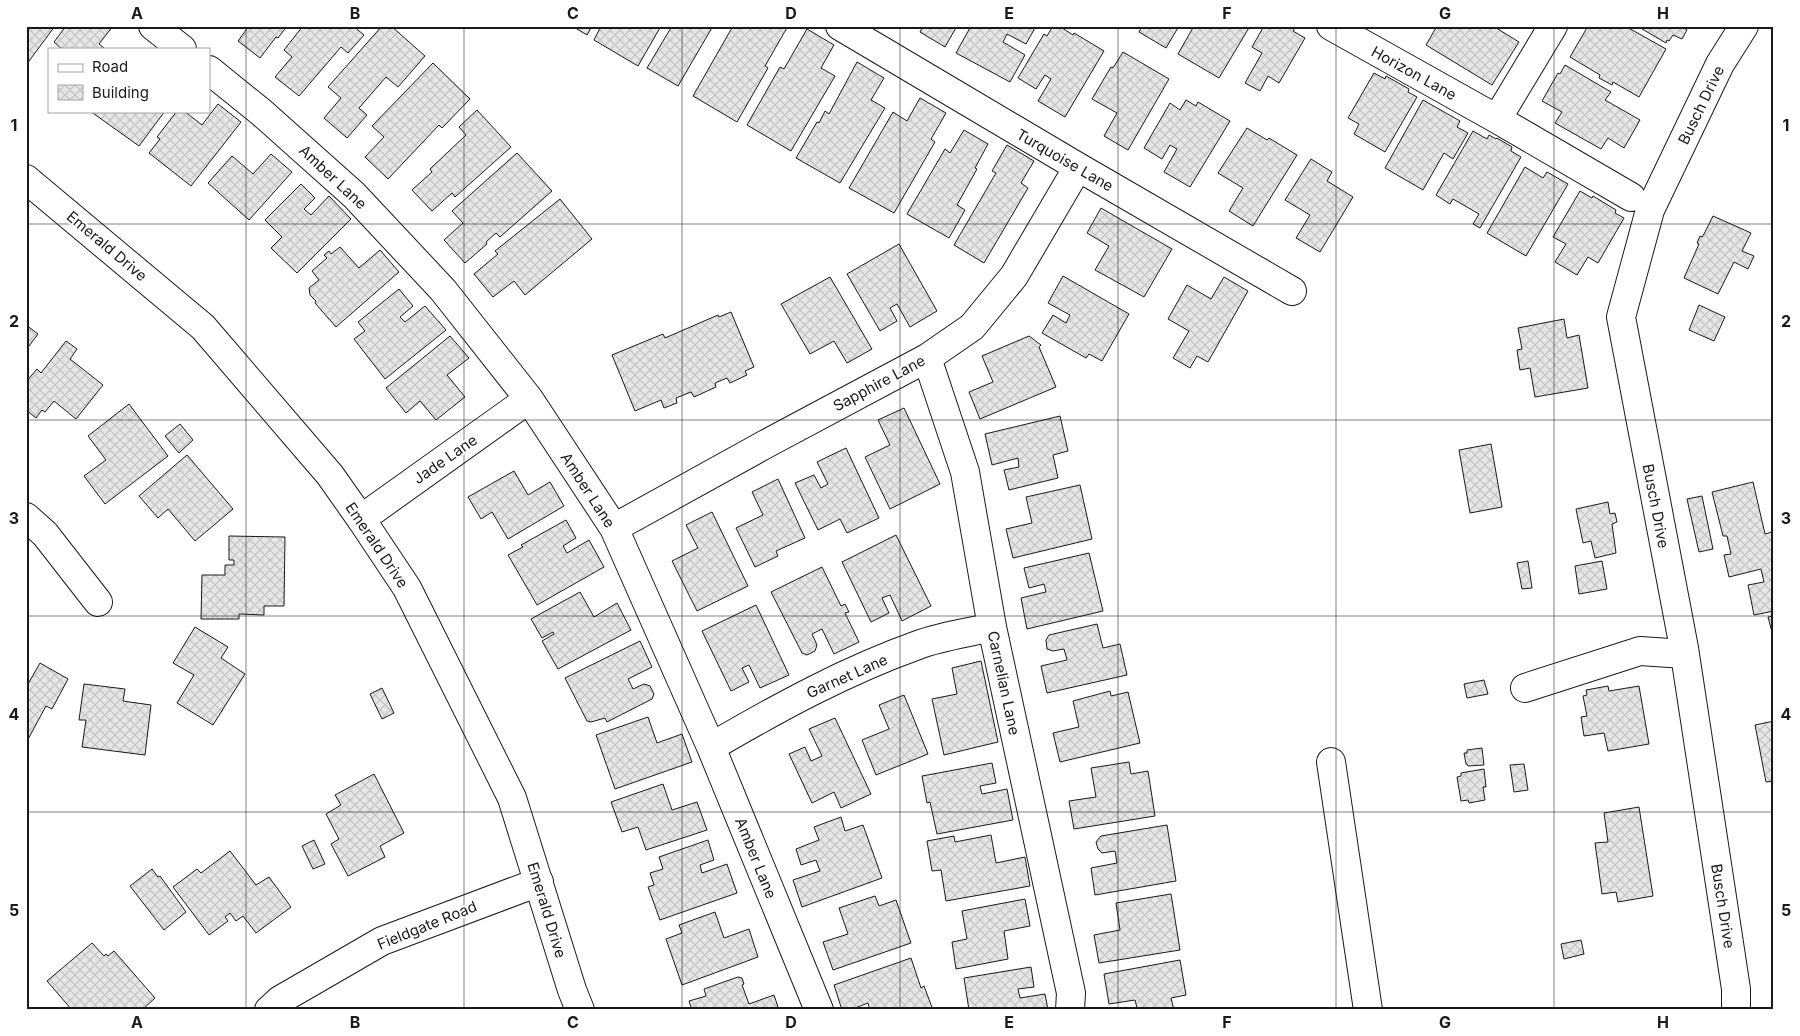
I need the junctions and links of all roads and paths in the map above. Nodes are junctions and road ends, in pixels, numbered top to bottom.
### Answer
1 (153, 26) edge
2 (840, 26) edge
3 (1331, 26) edge
4 (1553, 26) edge
5 (1744, 26) edge
6 (181, 48) edge
7 (210, 71) edge
8 (1497, 119) junction
9 (1078, 168) junction
10 (26, 179) edge
11 (1631, 197) dead end
12 (1292, 291) dead end
13 (927, 358) junction
14 (529, 399) junction
15 (26, 517) edge
16 (361, 519) junction
17 (614, 528) junction
18 (98, 602) dead end
19 (992, 627) junction
20 (1685, 654) junction
21 (1525, 688) dead end
22 (711, 747) junction
23 (1331, 762) dead end
24 (539, 882) junction
25 (269, 1010) edge
26 (580, 1010) edge
27 (819, 1010) edge
28 (1070, 1010) edge
29 (1368, 1010) edge
30 (1736, 1010) edge

1 - 6 street
2 - 9 street, Turquoise Lane
3 - 8 street, Horizon Lane
4 - 8 street
5 - 20 street, Busch Drive
7 - 14 street, Amber Lane
8 - 11 street, Horizon Lane
9 - 12 street, Turquoise Lane
9 - 13 street, Sapphire Lane
10 - 16 street, Emerald Drive
13 - 17 street, Sapphire Lane
13 - 19 street, Carnelian Lane
14 - 16 street, Jade Lane
14 - 17 street, Amber Lane
15 - 18 street
16 - 24 street, Emerald Drive
17 - 22 street, Amber Lane
19 - 22 street, Garnet Lane
19 - 28 street, Carnelian Lane
20 - 21 street
20 - 30 street, Busch Drive
22 - 27 street, Amber Lane
23 - 29 street
24 - 25 street, Fieldgate Road
24 - 26 street, Emerald Drive

